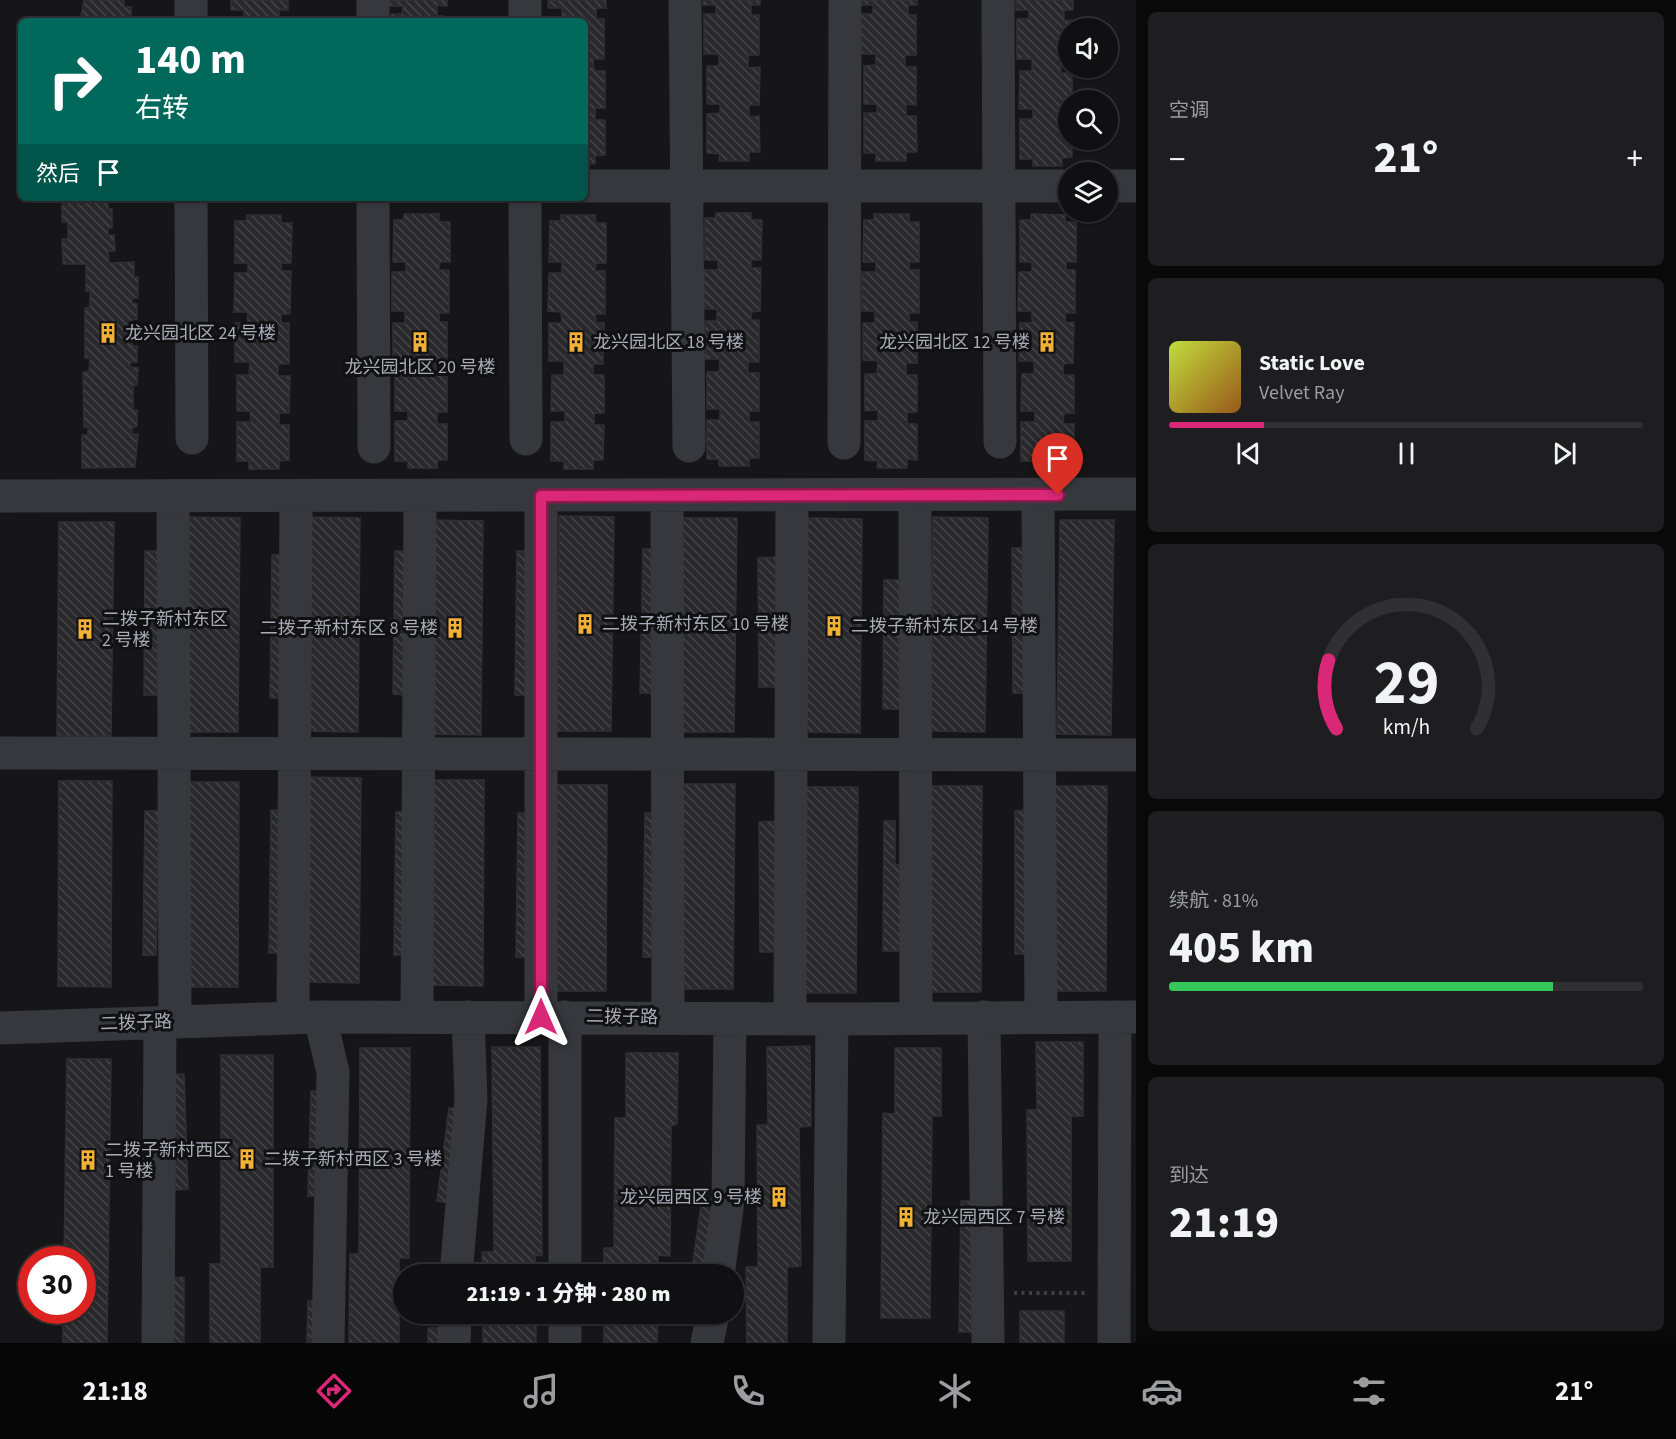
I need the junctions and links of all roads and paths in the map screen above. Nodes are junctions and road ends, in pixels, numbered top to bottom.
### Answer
1 (190, 0) edge
2 (373, 0) edge
3 (525, 0) edge
4 (685, 0) edge
5 (844, 0) edge
6 (998, 0) edge
7 (190, 18) edge
8 (373, 18) edge
9 (525, 18) edge
10 (588, 186) edge
11 (687, 186) junction
12 (844, 186) junction
13 (999, 186) junction
14 (1058, 186) edge
15 (1118, 186) edge
16 (1136, 186) edge
17 (191, 201) edge
18 (373, 201) edge
19 (525, 201) edge
20 (192, 438) dead end
21 (526, 439) dead end
22 (1000, 442) dead end
23 (844, 443) dead end
24 (689, 446) dead end
25 (374, 447) dead end
26 (1136, 494) edge
27 (915, 495) junction
28 (1038, 495) junction
29 (0, 496) edge
30 (173, 496) junction
31 (541, 496) junction
32 (667, 496) junction
33 (792, 496) junction
34 (296, 497) junction
35 (420, 497) junction
36 (0, 753) edge
37 (174, 755) junction
38 (294, 755) junction
39 (418, 755) junction
40 (541, 755) junction
41 (667, 755) junction
42 (791, 755) junction
43 (916, 755) junction
44 (1039, 755) junction
45 (1136, 755) edge
46 (417, 1017) junction
47 (468, 1017) junction
48 (553, 1017) junction
49 (984, 1017) junction
50 (1041, 1017) junction
51 (1125, 1017) edge
52 (306, 1018) junction
53 (668, 1018) junction
54 (730, 1018) junction
55 (916, 1018) junction
56 (790, 1019) junction
57 (832, 1019) junction
58 (167, 1023) junction
59 (0, 1028) edge
60 (457, 1264) edge
61 (564, 1264) edge
62 (719, 1264) edge
63 (986, 1293) junction
64 (1114, 1293) junction
65 (455, 1324) edge
66 (565, 1324) edge
67 (711, 1324) edge
68 (158, 1343) edge
69 (328, 1343) edge
70 (454, 1343) edge
71 (565, 1343) edge
72 (707, 1343) edge
73 (829, 1343) edge
74 (988, 1343) edge
75 (1114, 1343) edge

1 - 7 street
2 - 8 street
3 - 9 street
4 - 11 street
5 - 12 street
6 - 13 street
10 - 11 street
11 - 12 street
11 - 24 street
12 - 13 street
12 - 23 street
13 - 14 street
13 - 22 street
15 - 16 street
17 - 20 street
18 - 25 street
19 - 21 street
26 - 28 street
27 - 28 street
27 - 33 street
27 - 43 street
28 - 44 street
29 - 30 street
30 - 34 street
30 - 37 street
31 - 32 street
31 - 35 street
31 - 40 street
32 - 33 street
32 - 41 street
33 - 42 street
34 - 35 street
34 - 38 street
35 - 39 street
36 - 37 street
37 - 38 street
37 - 58 street
38 - 39 street
38 - 52 street
39 - 40 street
39 - 46 street
40 - 41 street
40 - 48 street
41 - 42 street
41 - 53 street
42 - 43 street
42 - 56 street
43 - 44 street
43 - 55 street
44 - 45 street
44 - 50 street
46 - 47 street, 二拨子路
46 - 52 street, 二拨子路
47 - 48 street, 二拨子路
47 - 60 street
48 - 53 street, 二拨子路
48 - 61 street
49 - 50 street, 二拨子路
49 - 55 street, 二拨子路
49 - 63 street
50 - 51 street, 二拨子路
51 - 64 street
52 - 58 street, 二拨子路
52 - 69 street
53 - 54 street, 二拨子路
54 - 56 street, 二拨子路
54 - 62 street
55 - 57 street, 二拨子路
56 - 57 street, 二拨子路
57 - 73 street
58 - 59 street, 二拨子路
58 - 68 street
63 - 64 path
63 - 74 street
64 - 75 street
65 - 70 street
66 - 71 street
67 - 72 street

